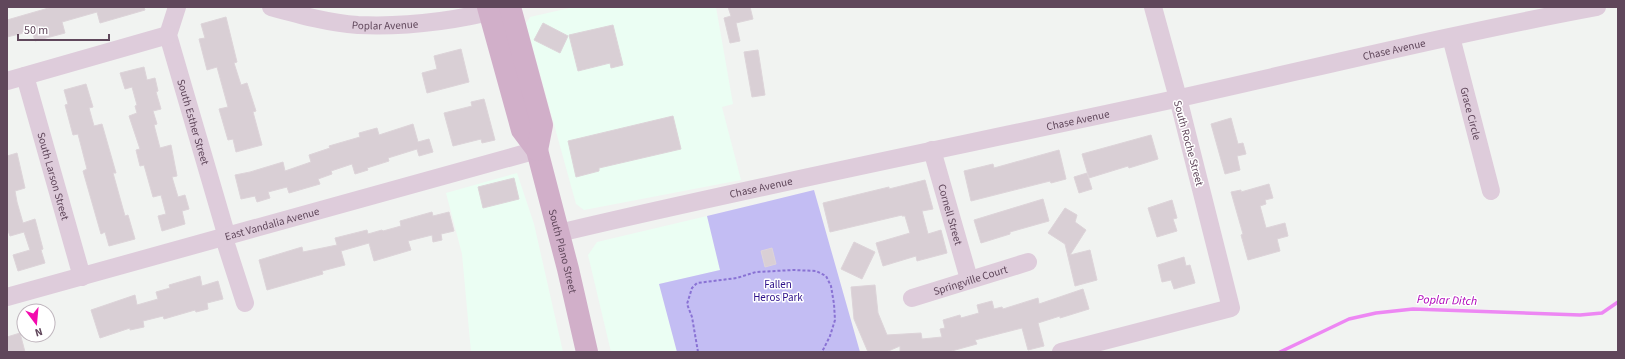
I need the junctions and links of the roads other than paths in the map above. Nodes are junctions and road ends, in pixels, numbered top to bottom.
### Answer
1 (177, 7) edge
2 (271, 7) edge
3 (1153, 7) edge
4 (1597, 7) edge
5 (499, 8) edge
6 (168, 35) junction
7 (1451, 37) junction
8 (25, 76) junction
9 (7, 81) edge
10 (1178, 98) junction
11 (537, 150) junction
12 (932, 150) junction
13 (1491, 191) dead end
14 (559, 233) junction
15 (226, 238) junction
16 (1028, 262) dead end
17 (82, 277) junction
18 (969, 279) junction
19 (7, 297) edge
20 (912, 298) dead end
21 (245, 303) dead end
22 (587, 352) edge
23 (1061, 352) edge

1 - 6 street
2 - 5 street, Poplar Avenue
3 - 10 street, South Roche Street
4 - 7 street, Chase Avenue
5 - 11 main road, South Plano Street
6 - 8 street
6 - 15 street, South Esther Street
7 - 10 street, Chase Avenue
7 - 13 street, Grace Circle
8 - 9 street
8 - 17 street, South Larson Street
10 - 12 street, Chase Avenue
10 - 23 street, South Roche Street
11 - 14 main road, South Plano Street
11 - 15 street, East Vandalia Avenue
12 - 14 street, Chase Avenue
12 - 18 street, Cornell Street
14 - 22 main road, South Plano Street
15 - 17 street, East Vandalia Avenue
15 - 21 street, South Esther Street
16 - 18 street, Springville Court
17 - 19 street, East Vandalia Avenue
18 - 20 street, Springville Court

